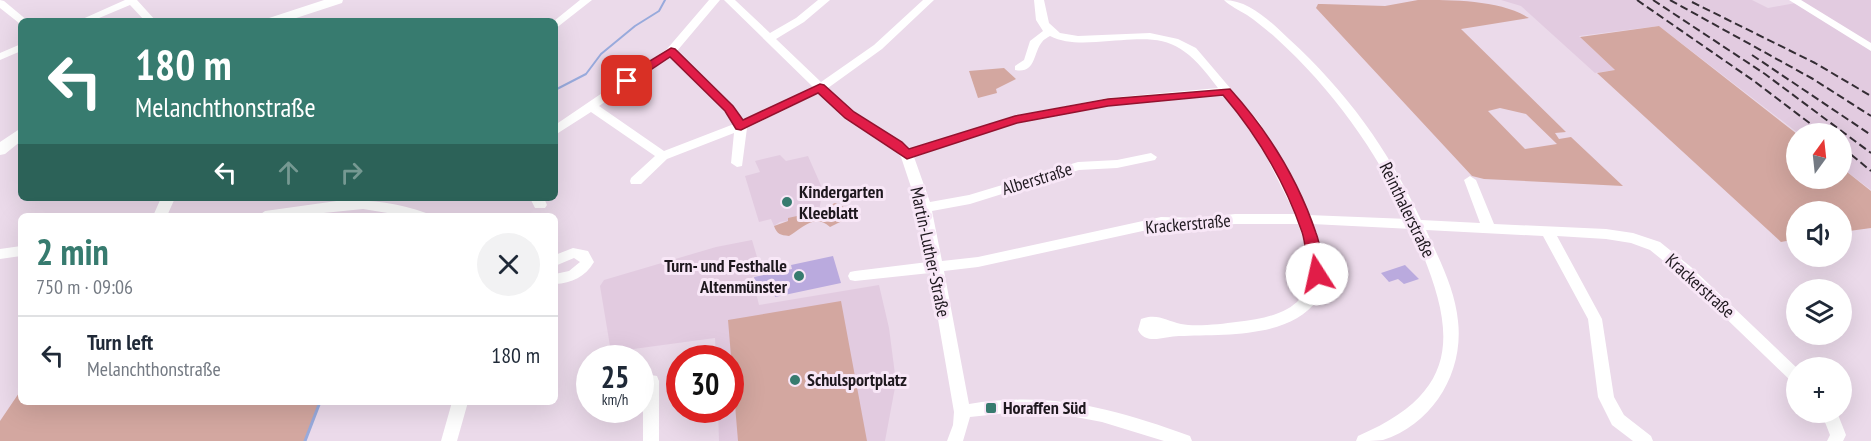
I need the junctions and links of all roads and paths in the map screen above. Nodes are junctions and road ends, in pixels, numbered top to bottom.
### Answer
1 (337, 0) edge
2 (587, 0) edge
3 (715, 0) edge
4 (729, 0) edge
5 (825, 0) edge
6 (928, 0) edge
7 (1039, 0) edge
8 (1229, 0) edge
9 (1794, 0) edge
10 (131, 1) edge
11 (0, 3) edge
12 (19, 18) edge
13 (90, 18) edge
14 (148, 18) edge
15 (283, 18) edge
16 (558, 24) edge
17 (1049, 31) junction
18 (769, 39) junction
19 (18, 48) edge
20 (1871, 48) edge
21 (671, 51) junction
22 (0, 57) edge
23 (1019, 68) dead end
24 (820, 88) junction
25 (1226, 91) junction
26 (591, 106) junction
27 (741, 126) junction
28 (558, 129) edge
29 (18, 136) edge
30 (0, 150) edge
31 (907, 155) junction
32 (663, 156) junction
33 (1151, 158) dead end
34 (737, 163) dead end
35 (1470, 180) dead end
36 (636, 181) dead end
37 (318, 207) edge
38 (925, 208) junction
39 (283, 213) edge
40 (414, 213) edge
41 (1302, 219) junction
42 (1417, 225) junction
43 (1489, 228) junction
44 (1548, 232) junction
45 (18, 252) edge
46 (0, 255) edge
47 (558, 260) edge
48 (935, 266) junction
49 (855, 276) dead end
50 (558, 279) edge
51 (1176, 330) dead end
52 (1786, 366) edge
53 (459, 405) edge
54 (962, 412) junction
55 (651, 423) edge
56 (1833, 423) edge
57 (449, 441) edge
58 (651, 441) edge
59 (955, 441) edge
60 (1184, 441) edge
61 (1364, 441) edge
62 (1645, 441) edge
63 (1835, 441) edge

1 - 15 main road
2 - 16 street
3 - 21 street
4 - 18 street
5 - 18 street
6 - 24 street
7 - 17 street
8 - 42 street, Reinthalerstraße
9 - 20 street
10 - 13 street
10 - 14 street
11 - 12 street
17 - 23 street
17 - 25 street
18 - 24 street
19 - 22 street
21 - 26 street
21 - 27 street
24 - 27 street
24 - 31 street
25 - 31 street
25 - 41 street
26 - 28 street
26 - 32 street
27 - 32 street
27 - 34 street
29 - 30 main road
31 - 38 street, Martin-Luther-Straße
32 - 36 street
33 - 38 street, Alberstraße
35 - 43 street
37 - 39 street
37 - 40 street
38 - 48 street, Martin-Luther-Straße
41 - 42 street, Krackerstraße
41 - 48 street, Krackerstraße
41 - 51 street
42 - 43 street, Krackerstraße
42 - 61 street, Reinthalerstraße
43 - 44 street, Krackerstraße
44 - 52 street, Krackerstraße
44 - 62 street
45 - 46 street
47 - 50 street
48 - 49 street, Krackerstraße
48 - 54 street, Martin-Luther-Straße
53 - 57 street
54 - 59 street, Martin-Luther-Straße
54 - 60 street
55 - 58 street
56 - 63 street

